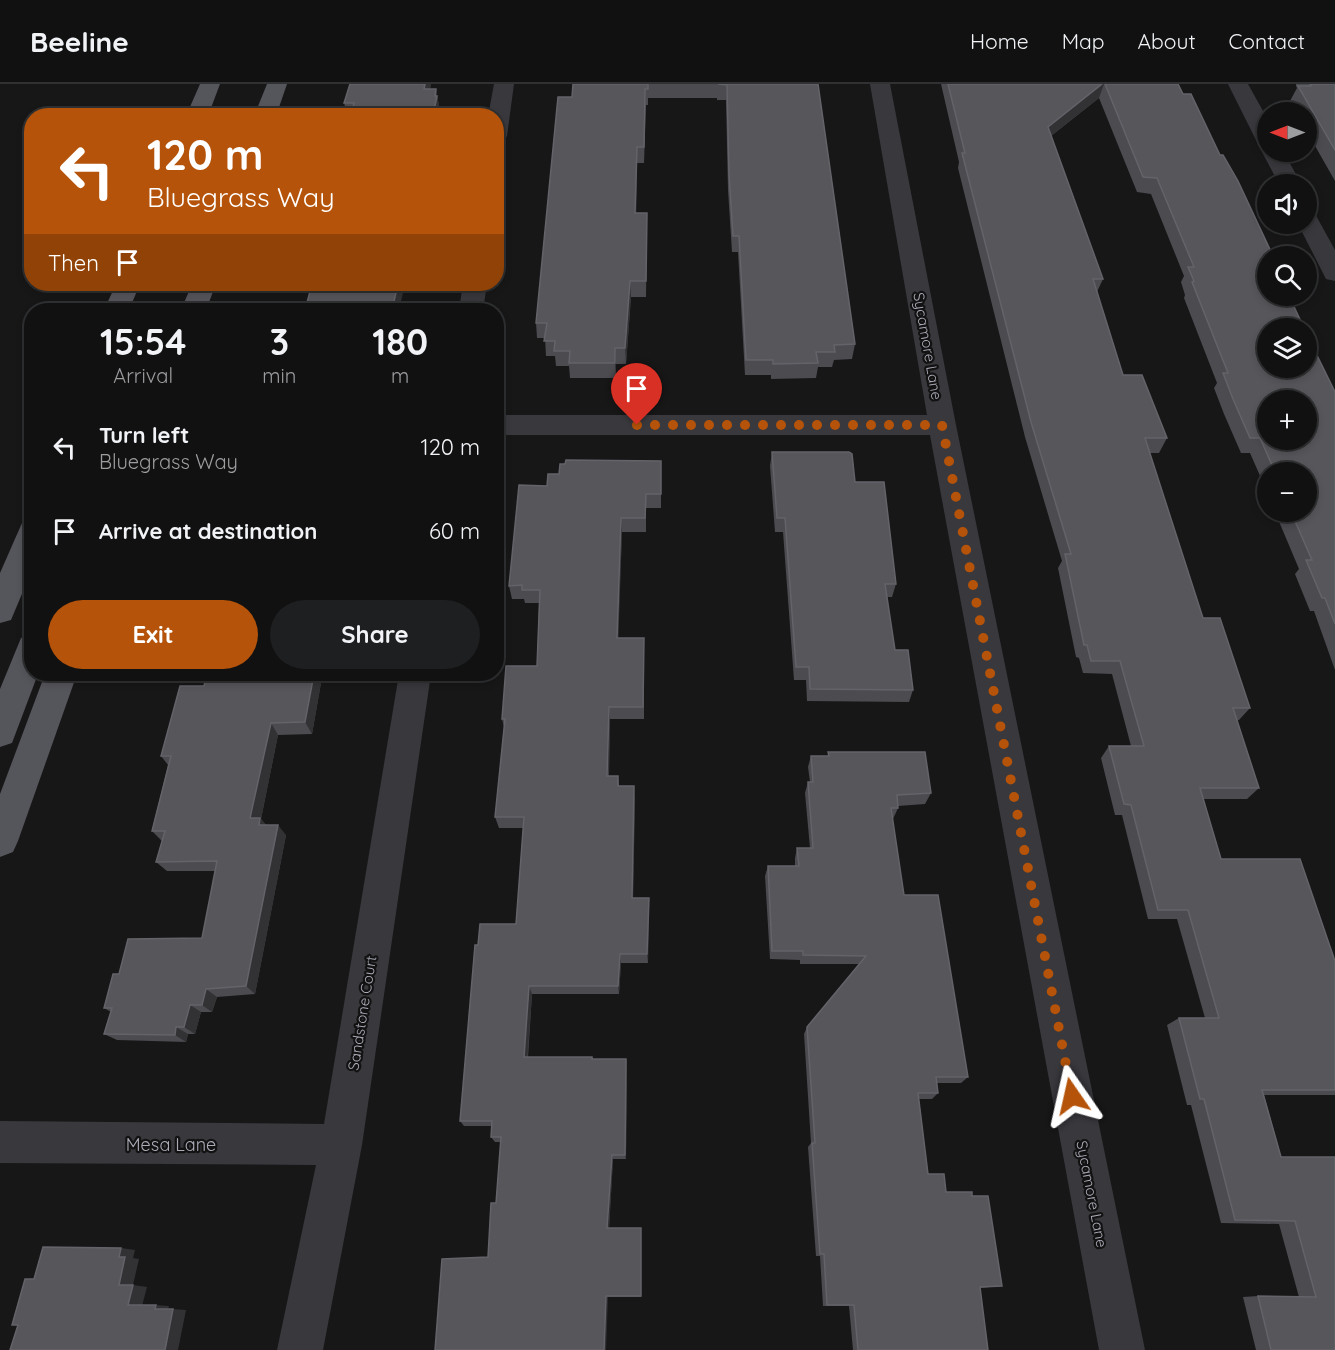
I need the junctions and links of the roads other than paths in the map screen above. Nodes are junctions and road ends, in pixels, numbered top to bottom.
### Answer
1 (210, 84) edge
2 (277, 84) edge
3 (504, 84) edge
4 (880, 84) edge
5 (1238, 84) edge
6 (200, 108) edge
7 (269, 108) edge
8 (500, 108) edge
9 (1257, 121) edge
10 (1317, 230) edge
11 (1327, 241) edge
12 (1335, 273) edge
13 (504, 425) edge
14 (942, 425) junction
15 (24, 553) edge
16 (0, 612) edge
17 (24, 668) edge
18 (58, 681) edge
19 (414, 681) edge
20 (0, 733) edge
21 (0, 841) edge
22 (0, 1142) edge
23 (341, 1145) junction
24 (300, 1350) edge
25 (1122, 1350) edge

1 - 6 main road
2 - 7 main road
3 - 8 street
4 - 14 street, Sycamore Lane
5 - 9 street
10 - 11 street
11 - 12 street
13 - 14 street
14 - 25 street, Sycamore Lane
15 - 16 main road
17 - 20 main road
18 - 21 main road
19 - 23 street, Sandstone Court
22 - 23 street, Mesa Lane
23 - 24 street, Sandstone Court

